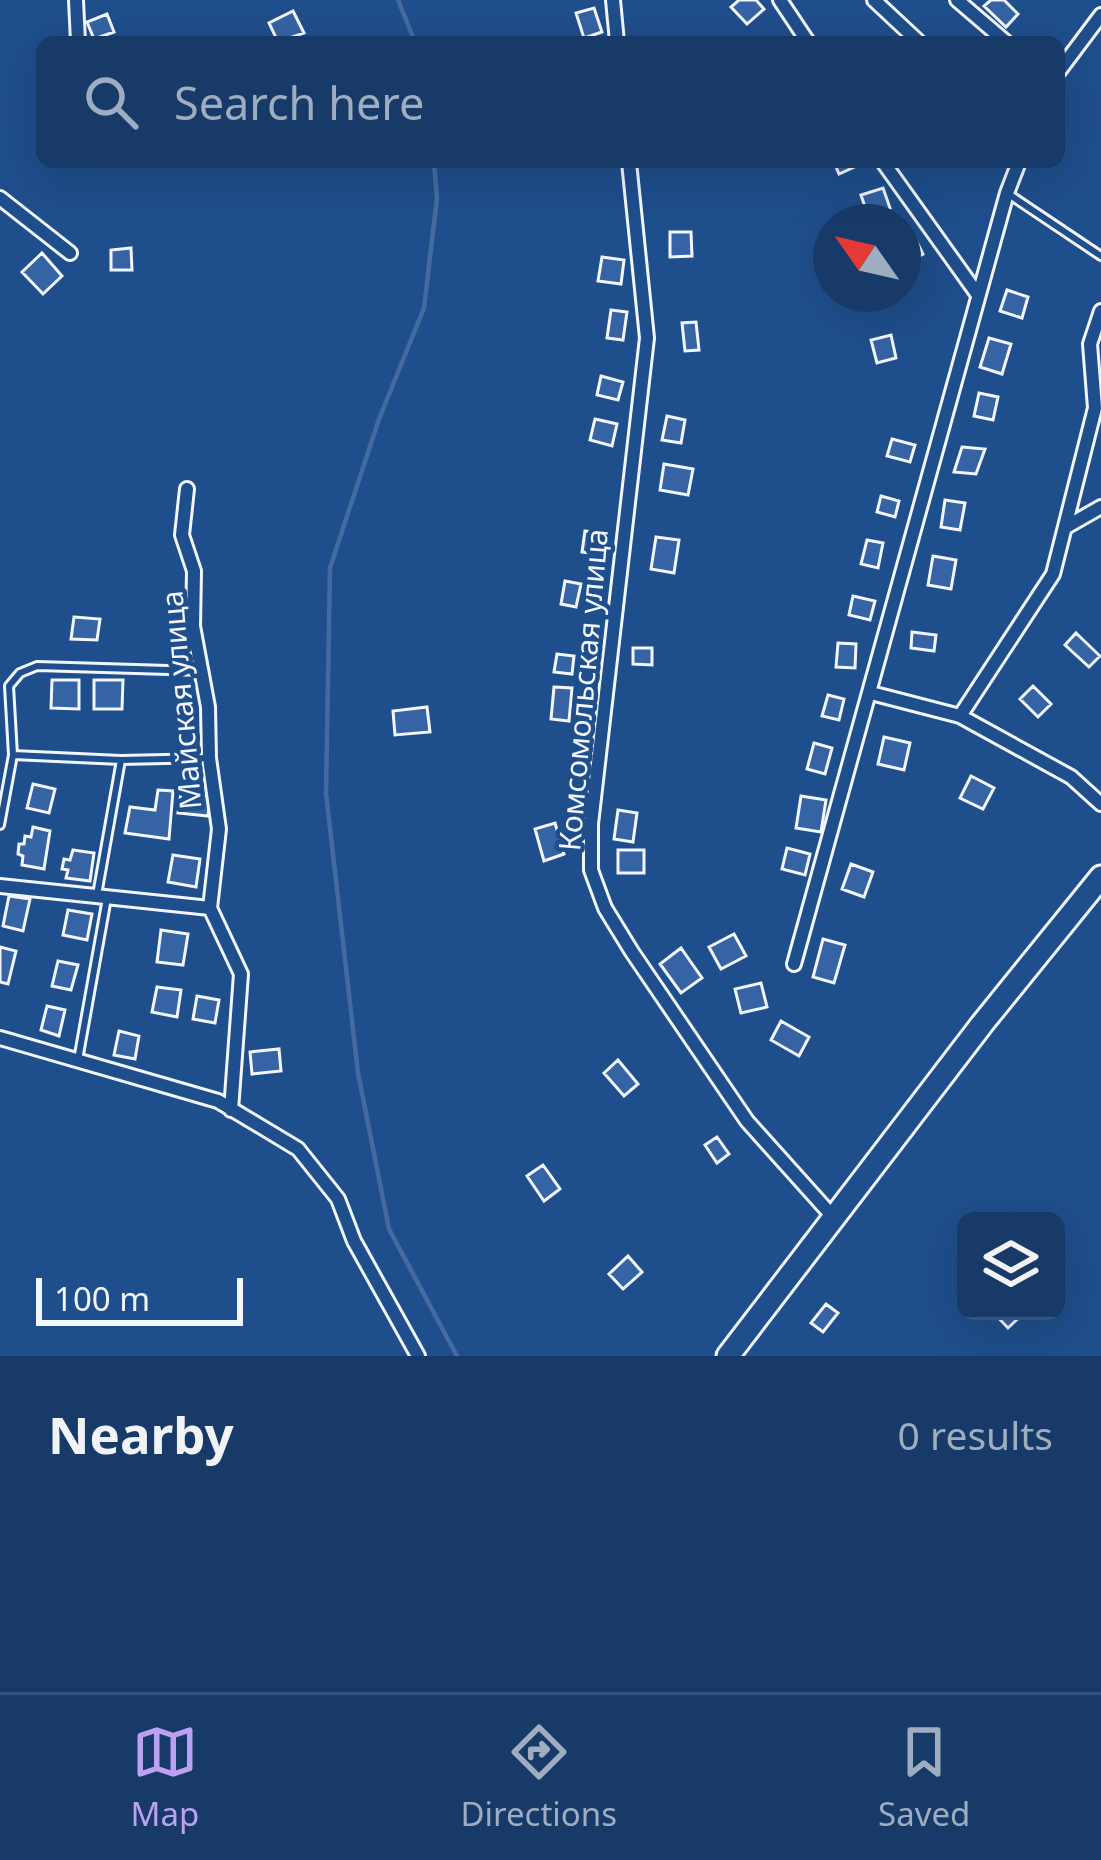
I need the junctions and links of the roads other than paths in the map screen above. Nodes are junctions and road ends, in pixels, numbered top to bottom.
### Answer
1 (76, 0) edge
2 (613, 0) edge
3 (780, 0) edge
4 (874, 0) edge
5 (957, 0) edge
6 (1101, 15) edge
7 (78, 36) edge
8 (616, 36) edge
9 (804, 36) edge
10 (913, 36) edge
11 (999, 36) edge
12 (1065, 63) edge
13 (630, 168) edge
14 (887, 168) edge
15 (1016, 168) edge
16 (1006, 193) junction
17 (0, 198) edge
18 (70, 253) dead end
19 (1101, 256) edge
20 (978, 295) junction
21 (1101, 310) edge
22 (187, 489) dead end
23 (1101, 507) edge
24 (1066, 527) junction
25 (201, 671) junction
26 (0, 682) edge
27 (9, 686) junction
28 (871, 693) junction
29 (960, 716) junction
30 (13, 754) junction
31 (208, 758) junction
32 (121, 760) junction
33 (1101, 804) edge
34 (0, 825) edge
35 (1101, 878) edge
36 (0, 886) edge
37 (102, 897) junction
38 (210, 908) junction
39 (794, 964) dead end
40 (0, 1038) edge
41 (78, 1060) junction
42 (231, 1109) junction
43 (834, 1218) junction
44 (418, 1356) edge
45 (728, 1356) edge

1 - 7 street
2 - 8 street
3 - 9 street
4 - 10 street
5 - 11 street
6 - 12 street
13 - 43 street, Комсомольская улица
14 - 20 street
15 - 16 street
16 - 19 lane
16 - 20 street
17 - 18 street
20 - 28 street
21 - 24 street
22 - 25 street, Майская улица
23 - 24 street
24 - 29 street
25 - 27 lane
25 - 31 street, Майская улица
26 - 27 lane
27 - 30 lane
28 - 29 street
28 - 39 street
29 - 33 street
30 - 32 lane
30 - 34 lane
31 - 32 lane
31 - 38 street, Майская улица
32 - 37 lane
35 - 43 main road
36 - 37 street
37 - 38 street
37 - 41 lane
38 - 42 street
40 - 41 street
41 - 42 street
42 - 44 street
43 - 45 main road

